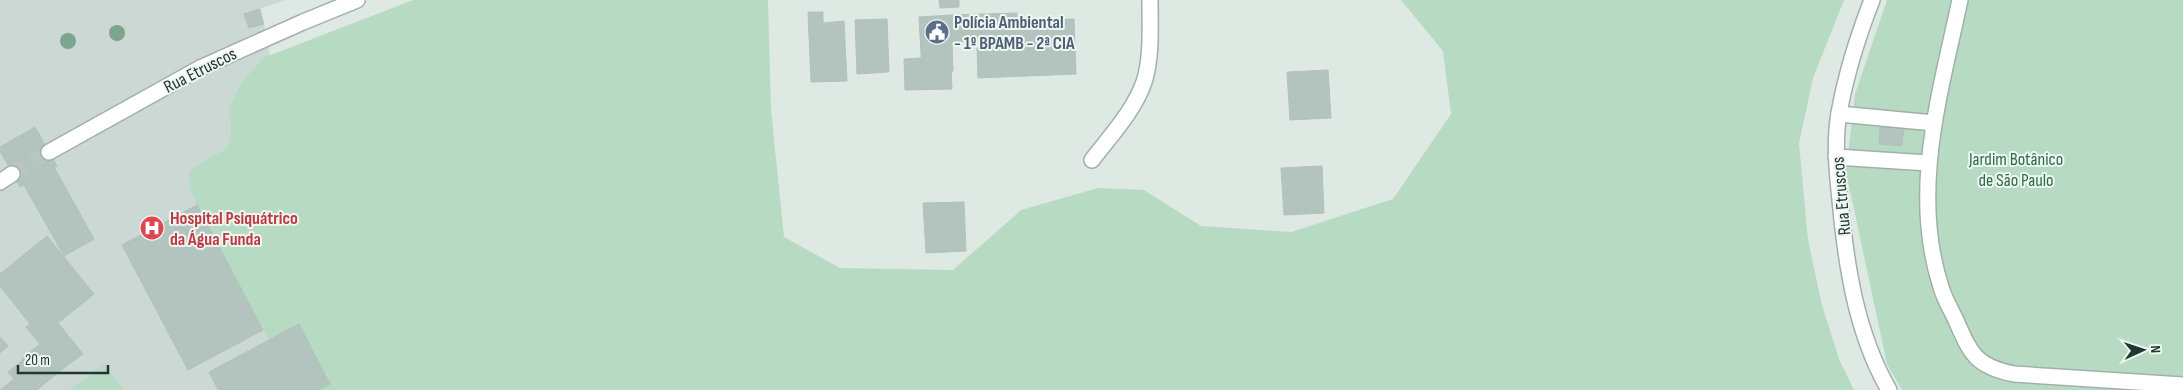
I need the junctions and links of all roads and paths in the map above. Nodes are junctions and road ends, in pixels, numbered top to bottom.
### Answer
1 (356, 0) edge
2 (1150, 0) edge
3 (1872, 0) edge
4 (1960, 0) edge
5 (1839, 114) junction
6 (1934, 123) junction
7 (50, 152) tunnel mouth
8 (1836, 157) junction
9 (1092, 160) dead end
10 (1928, 162) junction
11 (2183, 386) edge
12 (1889, 390) edge

1 - 7 street, Rua Etruscos
2 - 9 street
3 - 5 street, Rua Etruscos
4 - 6 street
5 - 6 street
5 - 8 street, Rua Etruscos
6 - 10 street
8 - 10 street
8 - 12 street, Rua Etruscos
10 - 11 street

